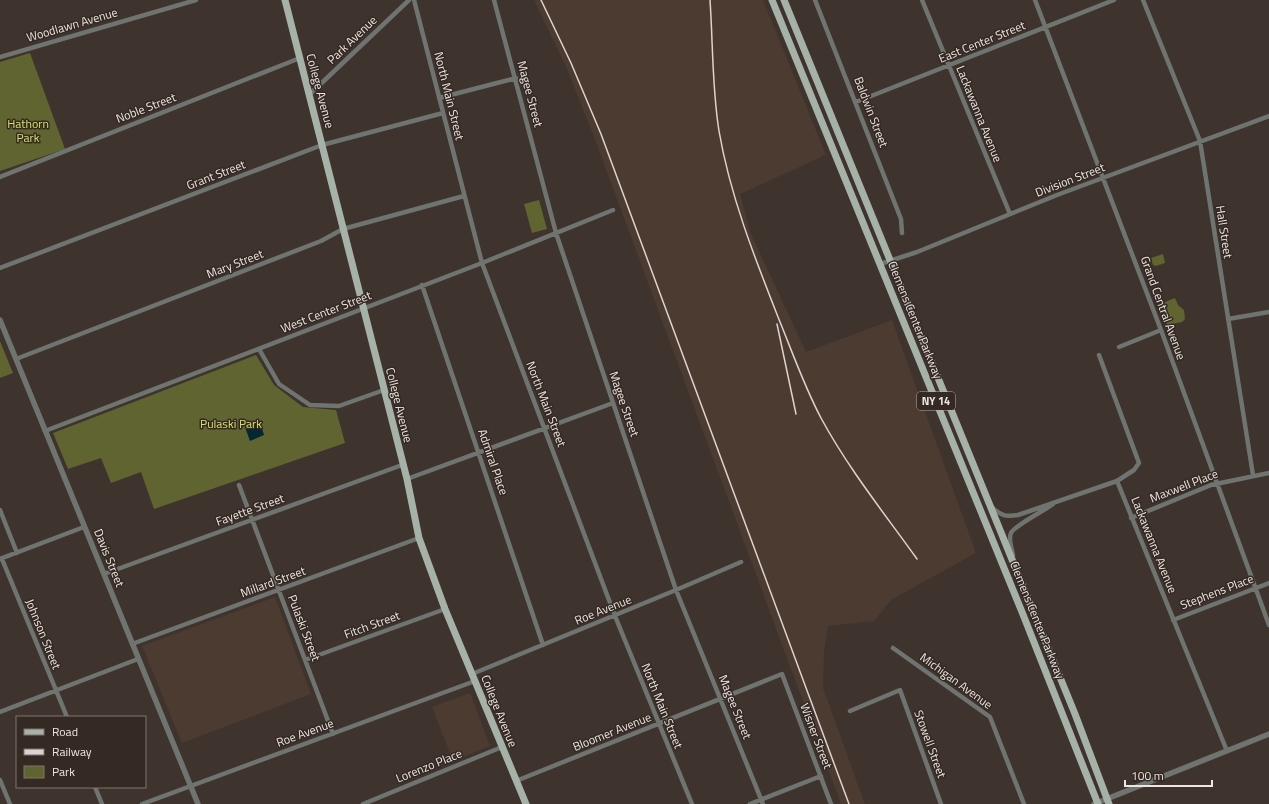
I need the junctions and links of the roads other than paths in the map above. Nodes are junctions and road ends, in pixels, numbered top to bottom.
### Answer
1 (196, 0) edge
2 (285, 0) edge
3 (409, 0) edge
4 (414, 0) edge
5 (494, 0) edge
6 (772, 0) edge
7 (784, 0) edge
8 (815, 0) edge
9 (922, 0) edge
10 (1035, 0) edge
11 (1114, 0) edge
12 (1143, 0) edge
13 (1045, 27) junction
14 (0, 57) edge
15 (300, 58) junction
16 (948, 66) junction
17 (516, 78) junction
18 (309, 95) junction
19 (439, 98) junction
20 (856, 102) junction
21 (443, 113) junction
22 (1269, 116) edge
23 (1200, 141) junction
24 (322, 145) junction
25 (0, 177) edge
26 (1104, 178) junction
27 (464, 196) junction
28 (614, 210) dead end
29 (1010, 214) junction
30 (343, 229) junction
31 (556, 233) junction
32 (902, 233) dead end
33 (890, 262) junction
34 (482, 264) junction
35 (880, 264) junction
36 (0, 268) edge
37 (422, 285) junction
38 (363, 308) junction
39 (1269, 312) edge
40 (1228, 319) junction
41 (0, 320) edge
42 (1161, 330) junction
43 (1119, 347) dead end
44 (259, 349) junction
45 (1098, 355) dead end
46 (16, 358) junction
47 (384, 390) junction
48 (613, 402) junction
49 (544, 428) junction
50 (45, 431) junction
51 (479, 452) junction
52 (402, 465) junction
53 (1269, 473) edge
54 (1253, 475) junction
55 (407, 479) junction
56 (1117, 481) junction
57 (1216, 483) junction
58 (239, 485) dead end
59 (1055, 503) junction
60 (990, 505) junction
61 (0, 510) edge
62 (1131, 518) junction
63 (252, 520) junction
64 (84, 527) junction
65 (420, 538) junction
66 (17, 553) junction
67 (1, 559) edge
68 (741, 562) dead end
69 (1015, 565) junction
70 (104, 574) junction
71 (1269, 584) edge
72 (1254, 588) junction
73 (279, 590) junction
74 (676, 590) junction
75 (445, 609) junction
76 (614, 616) junction
77 (1173, 620) junction
78 (1269, 626) edge
79 (132, 644) junction
80 (543, 645) junction
81 (894, 648) dead end
82 (138, 659) junction
83 (305, 660) junction
84 (782, 674) joint
85 (473, 677) junction
86 (55, 690) junction
87 (720, 699) junction
88 (850, 711) dead end
89 (0, 712) edge
90 (67, 716) edge
91 (659, 724) junction
92 (333, 734) junction
93 (1269, 734) edge
94 (502, 747) junction
95 (1227, 751) junction
96 (821, 776) junction
97 (0, 780) edge
98 (516, 781) junction
99 (191, 786) junction
100 (95, 788) edge
101 (1108, 801) edge
102 (763, 802) edge
103 (10, 804) edge
104 (102, 804) edge
105 (142, 804) edge
106 (198, 804) edge
107 (363, 804) edge
108 (526, 804) edge
109 (692, 804) edge
110 (750, 804) edge
111 (830, 804) edge
112 (941, 804) edge
113 (1024, 804) edge
114 (1096, 804) edge

1 - 14 street, Woodlawn Avenue
2 - 15 main road, College Avenue
3 - 18 street, Park Avenue
4 - 19 street, North Main Street
5 - 17 street, Magee Street
6 - 35 main road, Clemens Center Parkway / NY 14
7 - 33 main road, Clemens Center Parkway / NY 14
8 - 20 street, Baldwin Street
9 - 16 street, Lackawanna Avenue
10 - 13 street, Grand Central Avenue
11 - 13 street, East Center Street
12 - 23 street, Hall Street
13 - 16 street, East Center Street
13 - 26 street, Grand Central Avenue
15 - 18 main road, College Avenue
15 - 25 street, Noble Street
16 - 20 street, East Center Street
16 - 29 street, Lackawanna Avenue
17 - 19 street
17 - 31 street, Magee Street
18 - 24 main road, College Avenue
19 - 21 street, North Main Street
20 - 32 street, Baldwin Street
21 - 24 street, Grant Street
21 - 27 street, North Main Street
22 - 23 street, Division Street
23 - 26 street, Division Street
23 - 40 street, Hall Street
24 - 30 main road, College Avenue
24 - 36 street, Grant Street
26 - 29 street, Division Street
26 - 42 street, Grand Central Avenue
27 - 30 street, Mary Street
27 - 34 street, North Main Street
28 - 31 street, West Center Street
29 - 33 street, Division Street
30 - 38 main road, College Avenue
30 - 46 street, Mary Street
31 - 34 street, West Center Street
31 - 48 street, Magee Street
33 - 35 street, Division Street
33 - 60 main road, Clemens Center Parkway / NY 14
34 - 37 street, West Center Street
34 - 49 street, North Main Street
35 - 114 main road, Clemens Center Parkway / NY 14
37 - 38 street, West Center Street
37 - 51 street, Admiral Place
38 - 44 street, West Center Street
38 - 47 main road, College Avenue
39 - 40 street
40 - 54 street, Hall Street
41 - 46 street, Davis Street
42 - 43 street
42 - 57 street, Grand Central Avenue
44 - 47 street
44 - 50 street, West Center Street
45 - 56 street
46 - 50 street, Davis Street
47 - 52 main road, College Avenue
48 - 49 street
48 - 74 street, Magee Street
49 - 51 street
49 - 76 street, North Main Street
50 - 64 street, Davis Street
51 - 55 street
51 - 80 street, Admiral Place
52 - 55 main road, College Avenue
52 - 63 street, Fayette Street
53 - 54 street, Maxwell Place
54 - 57 street, Maxwell Place
55 - 65 main road, College Avenue
56 - 59 street
56 - 62 street, Lackawanna Avenue
57 - 62 street, Maxwell Place
57 - 72 street, Grand Central Avenue
58 - 63 street, Pulaski Street
59 - 60 street
59 - 69 street
60 - 69 main road, Clemens Center Parkway / NY 14
61 - 66 street
62 - 77 street, Lackawanna Avenue
63 - 70 street, Fayette Street
63 - 73 street, Pulaski Street
64 - 66 street
64 - 70 street, Davis Street
65 - 73 street, Millard Street
65 - 75 main road, College Avenue
66 - 67 street
67 - 86 street, Johnson Street
68 - 74 street, Roe Avenue
69 - 101 main road, Clemens Center Parkway / NY 14
70 - 79 street, Davis Street
71 - 72 street, Stephens Place
72 - 77 street, Stephens Place
72 - 78 street, Grand Central Avenue
73 - 79 street, Millard Street
73 - 83 street, Pulaski Street
74 - 76 street, Roe Avenue
74 - 87 street, Magee Street
75 - 83 street, Fitch Street
75 - 85 main road, College Avenue
76 - 80 street, Roe Avenue
76 - 91 street, North Main Street
77 - 95 street, Lackawanna Avenue
79 - 82 street, Davis Street
80 - 85 street, Roe Avenue
81 - 113 street, Michigan Avenue
82 - 86 street
82 - 99 street, Davis Street
83 - 92 street, Pulaski Street
84 - 87 street, Bloomer Avenue
84 - 96 street, Wisner Street
85 - 92 street, Roe Avenue
85 - 94 main road, College Avenue
86 - 89 street
86 - 90 street, Johnson Street
87 - 91 street, Bloomer Avenue
87 - 102 street, Magee Street
88 - 112 street, Stowell Street
91 - 98 street, Bloomer Avenue
91 - 109 street, North Main Street
92 - 99 street, Roe Avenue
93 - 95 street
94 - 98 main road, College Avenue
94 - 107 street, Lorenzo Place
95 - 101 street
96 - 102 street
96 - 111 street, Wisner Street
97 - 103 street
98 - 108 main road, College Avenue
99 - 105 street, Roe Avenue
99 - 106 street, Davis Street
100 - 104 street
101 - 114 street
102 - 110 street

